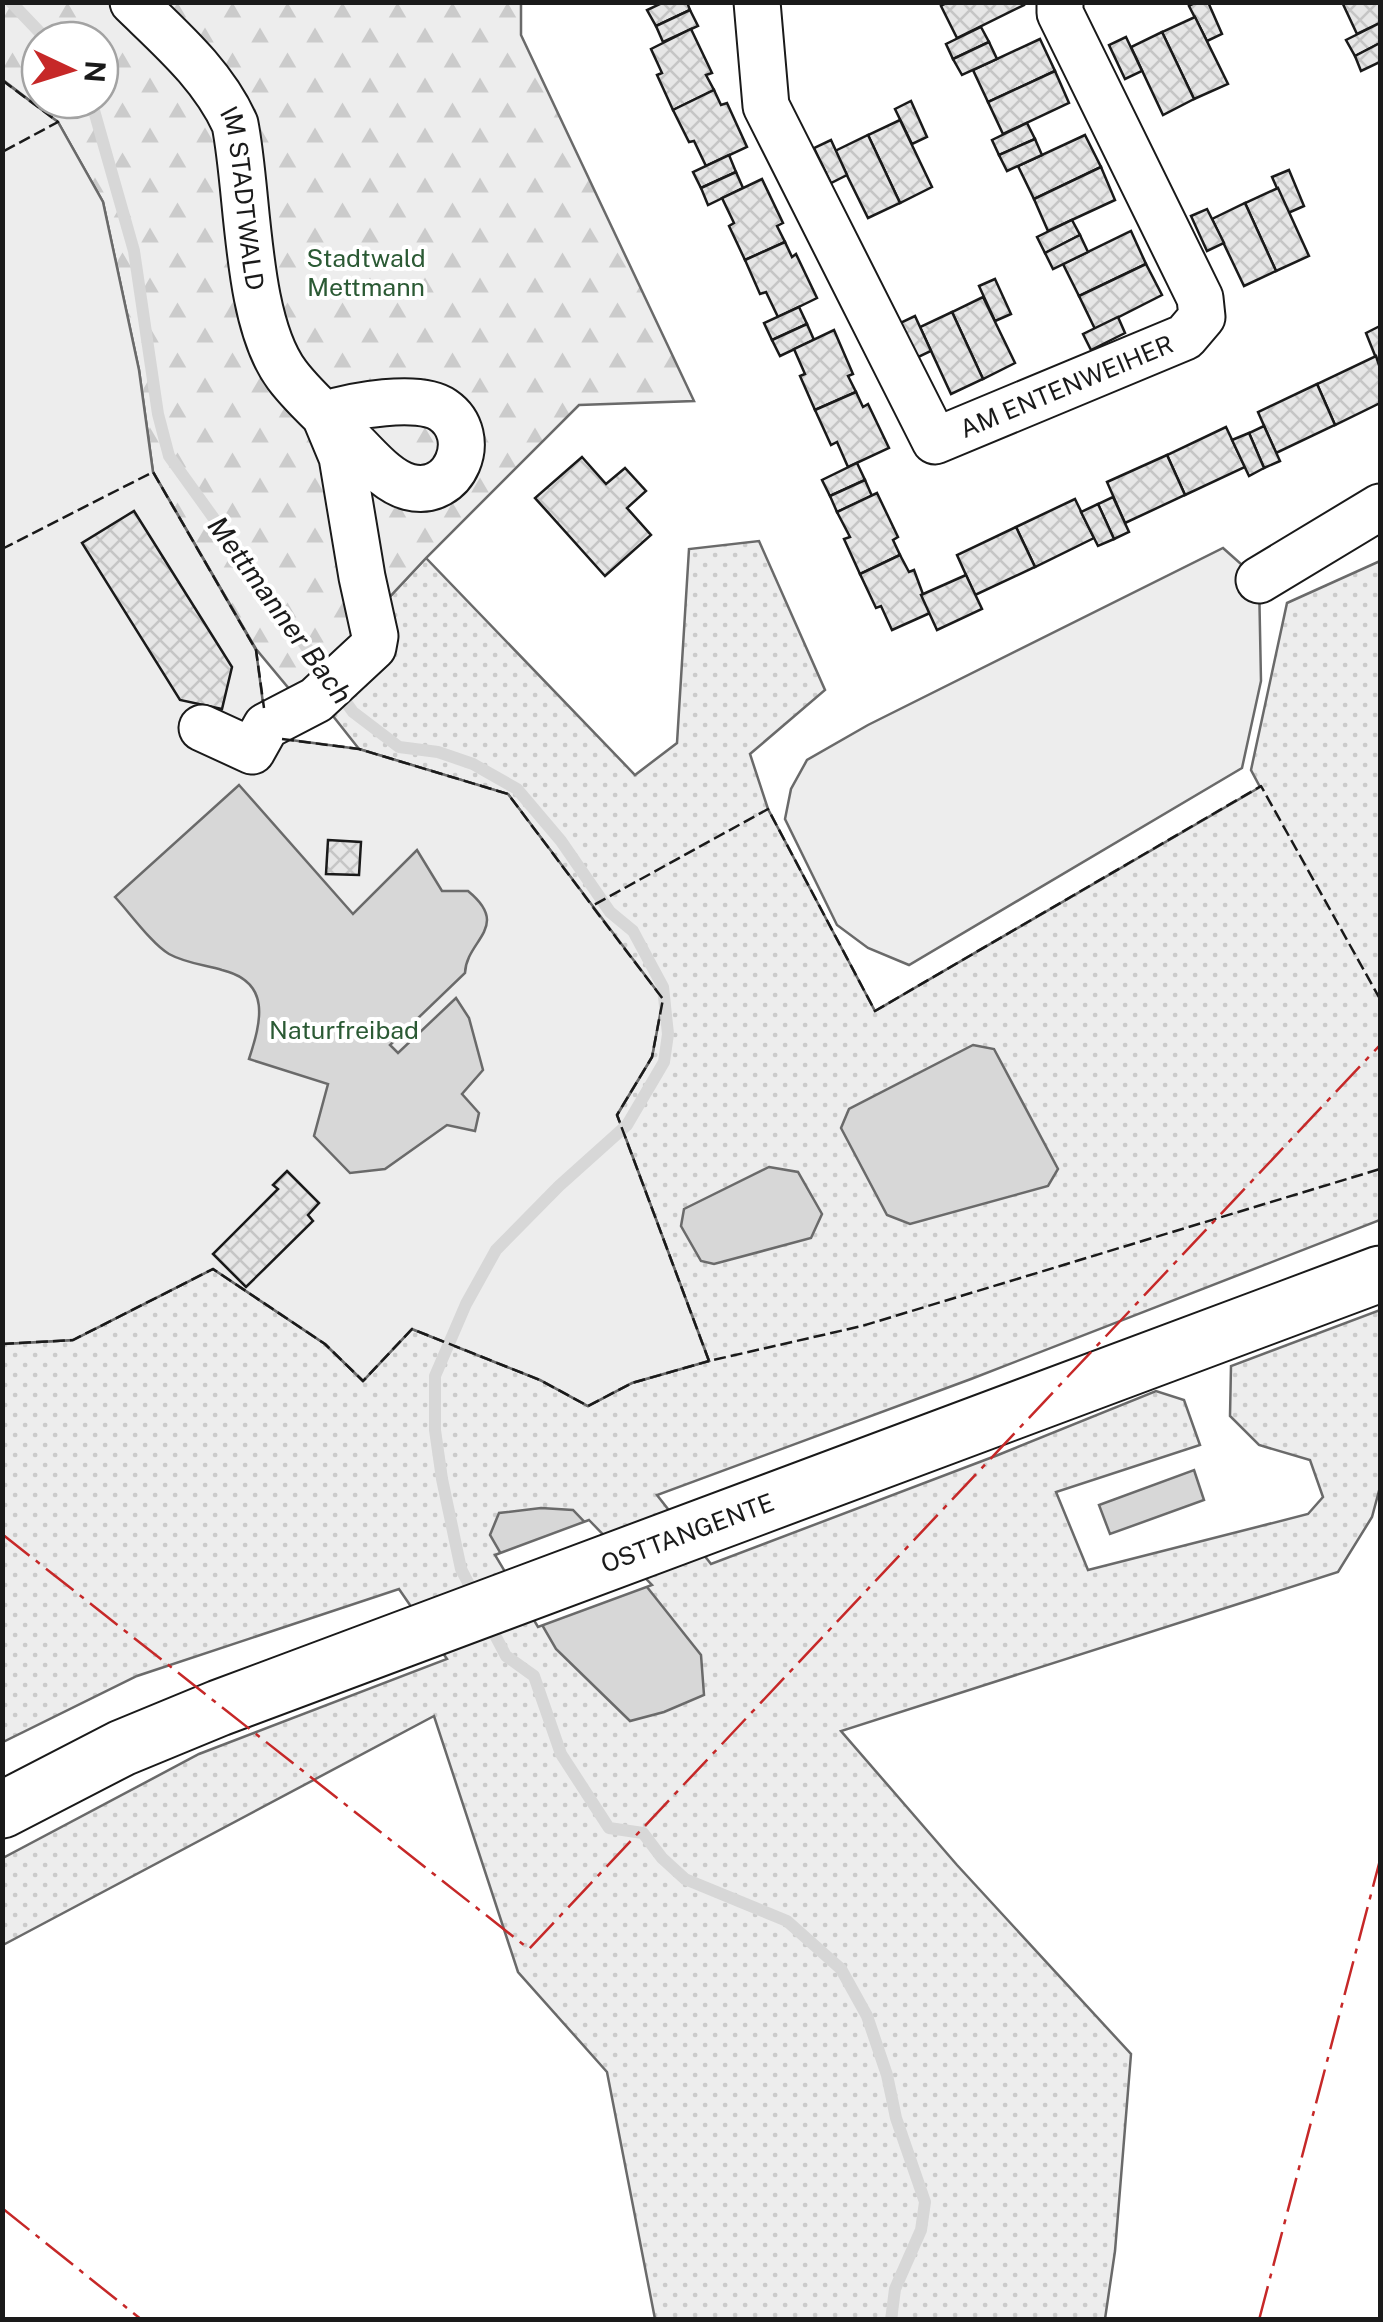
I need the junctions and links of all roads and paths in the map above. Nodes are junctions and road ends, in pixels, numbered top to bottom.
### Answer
1 (132, 2) edge
2 (757, 2) edge
3 (1060, 2) edge
4 (1380, 506) edge
5 (1260, 580) dead end
6 (202, 728) dead end
7 (1380, 1274) edge
8 (2, 1810) edge

1 - 6 street, IM STADTWALD
2 - 3 street, AM ENTENWEIHER
4 - 5 street
7 - 8 main road, OSTTANGENTE

